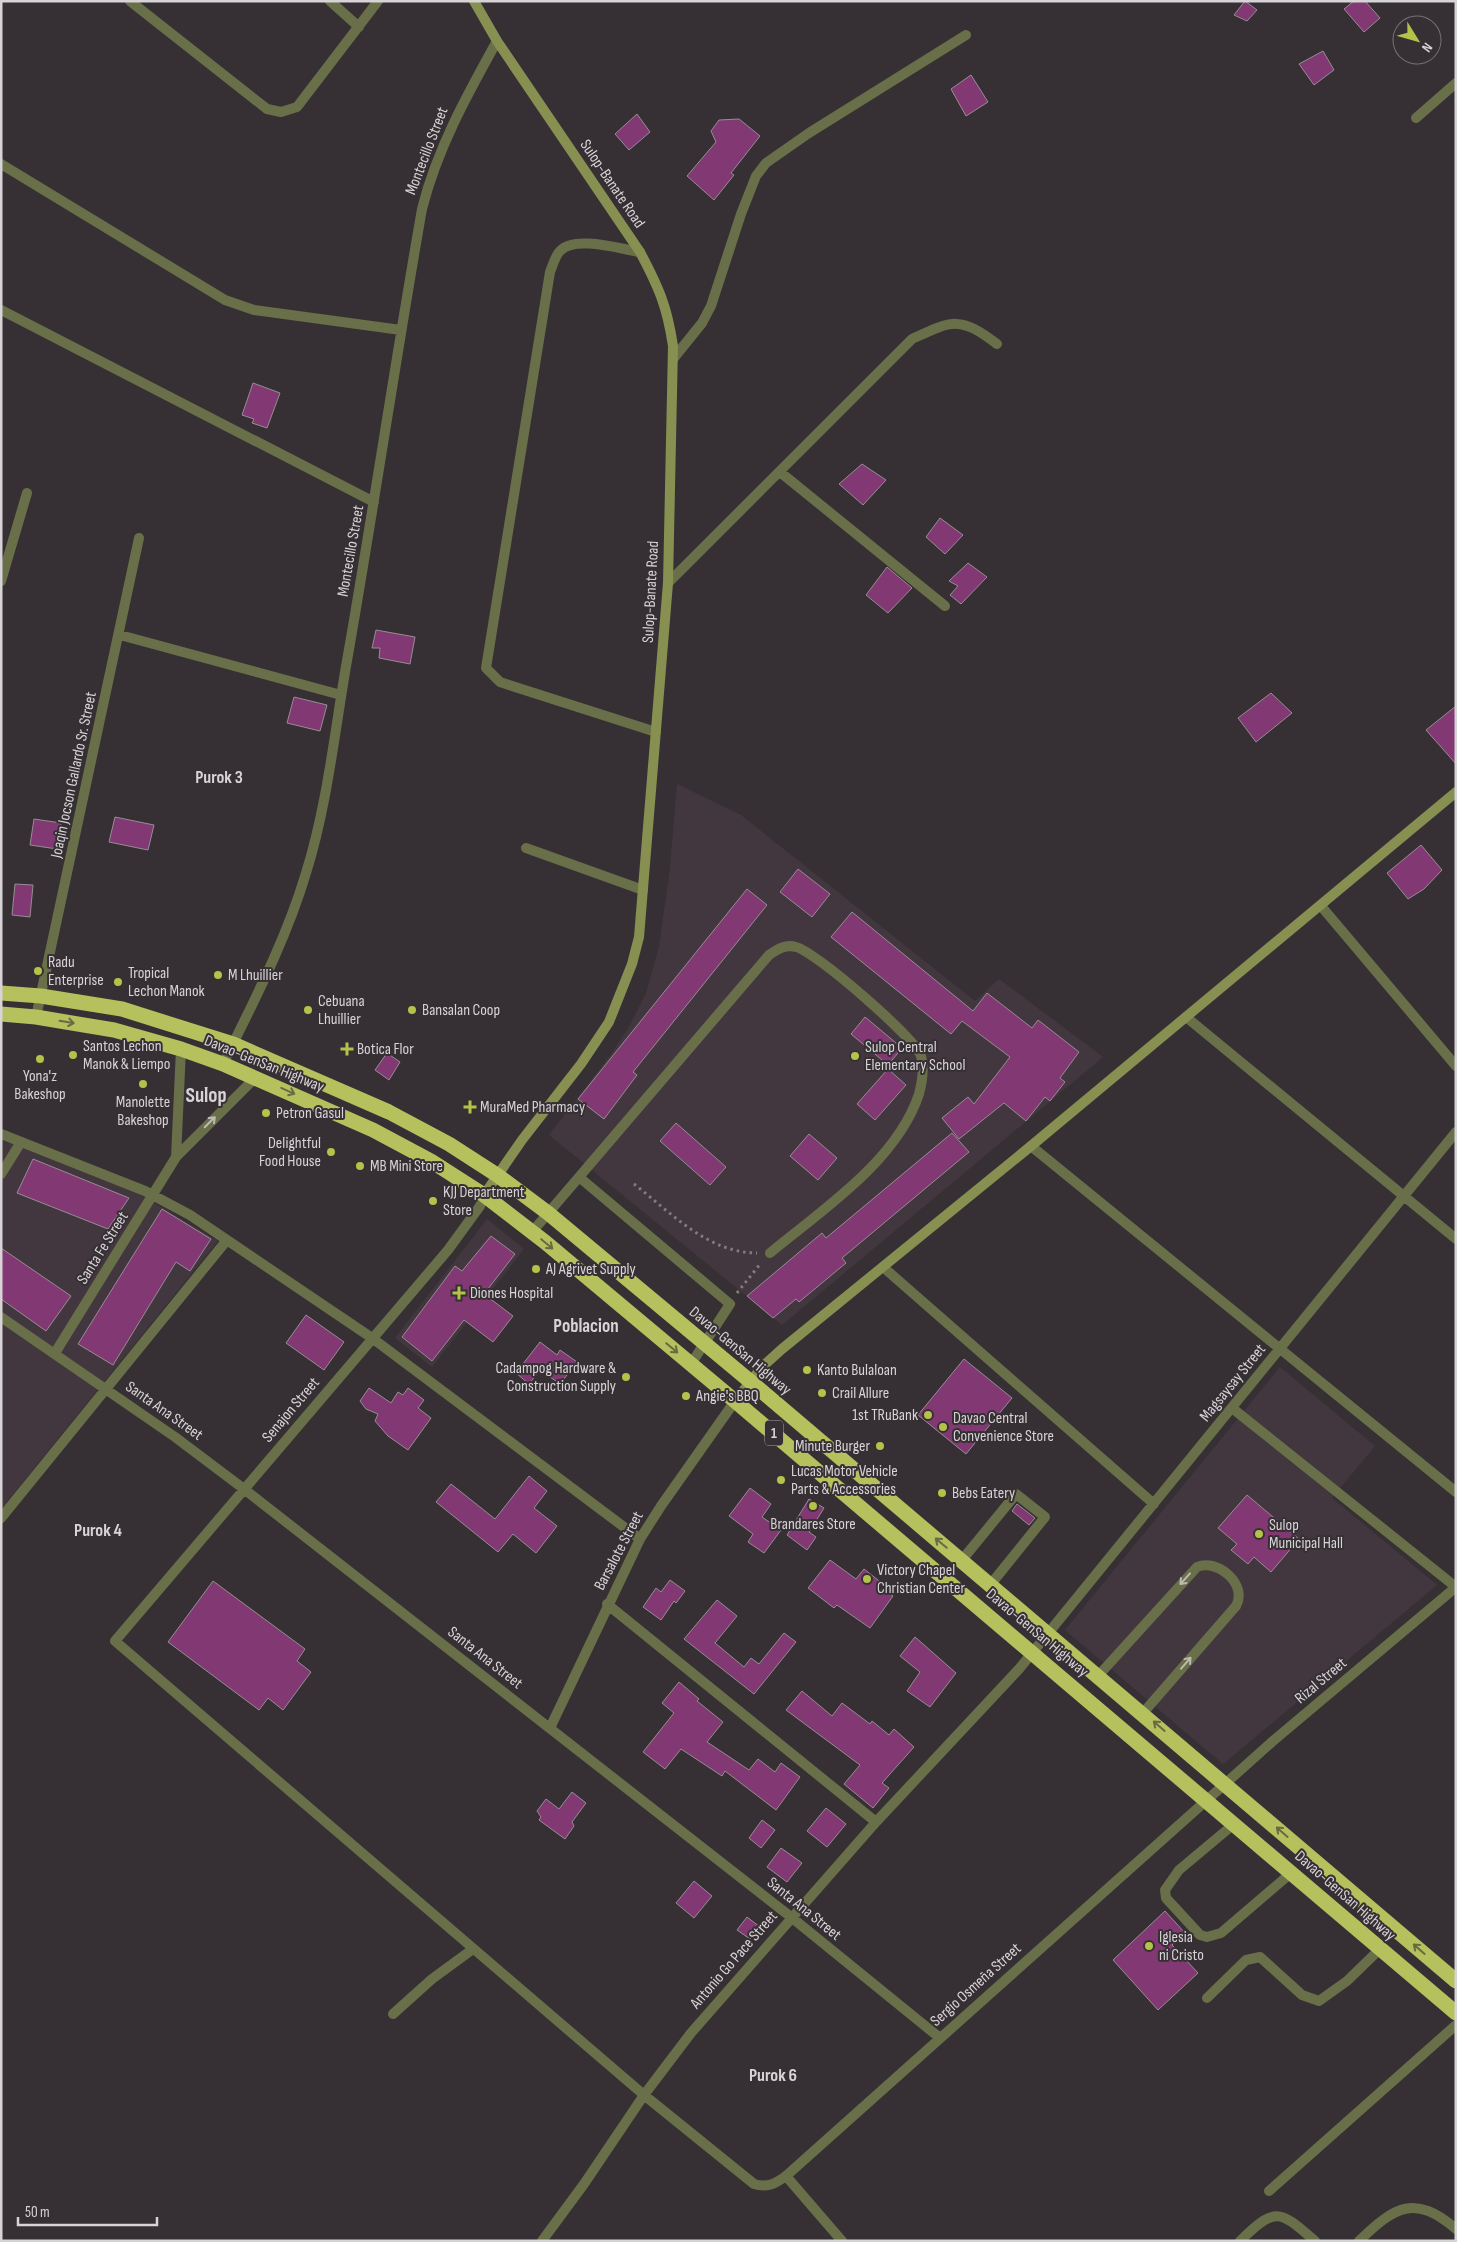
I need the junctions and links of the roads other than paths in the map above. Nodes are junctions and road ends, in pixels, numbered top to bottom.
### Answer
1 (130, 1) edge
2 (330, 1) edge
3 (378, 1) edge
4 (474, 1) edge
5 (359, 27) junction
6 (966, 35) dead end
7 (497, 41) junction
8 (1456, 83) edge
9 (1416, 118) dead end
10 (1, 164) edge
11 (640, 252) junction
12 (1, 310) edge
13 (401, 330) junction
14 (997, 344) dead end
15 (673, 359) junction
16 (780, 472) junction
17 (27, 493) dead end
18 (374, 502) junction
19 (139, 538) dead end
20 (1, 581) edge
21 (668, 583) junction
22 (946, 606) dead end
23 (120, 635) junction
24 (341, 695) junction
25 (656, 732) junction
26 (1456, 792) edge
27 (526, 848) dead end
28 (643, 890) junction
29 (1321, 906) junction
30 (1, 993) edge
31 (41, 996) junction
32 (1, 1014) edge
33 (36, 1017) junction
34 (1186, 1017) junction
35 (233, 1044) junction
36 (181, 1049) junction
37 (223, 1064) junction
38 (1456, 1066) edge
39 (256, 1077) junction
40 (1456, 1132) edge
41 (1, 1134) edge
42 (21, 1142) junction
43 (1031, 1146) junction
44 (176, 1157) junction
45 (1, 1174) edge
46 (497, 1175) junction
47 (579, 1177) junction
48 (154, 1195) junction
49 (484, 1195) junction
50 (1402, 1196) junction
51 (548, 1214) junction
52 (532, 1232) junction
53 (1456, 1239) edge
54 (227, 1240) junction
55 (770, 1253) road end
56 (883, 1267) junction
57 (1, 1317) edge
58 (372, 1338) junction
59 (704, 1343) junction
60 (1280, 1348) junction
61 (55, 1353) junction
62 (691, 1364) junction
63 (751, 1382) junction
64 (106, 1388) junction
65 (736, 1400) junction
66 (1232, 1408) junction
67 (244, 1489) junction
68 (1456, 1492) edge
69 (1154, 1504) junction
70 (1, 1518) edge
71 (640, 1539) junction
72 (962, 1560) junction
73 (991, 1584) junction
74 (1456, 1587) edge
75 (607, 1604) junction
76 (1049, 1633) junction
77 (1033, 1652) junction
78 (1098, 1676) junction
79 (1143, 1713) junction
80 (550, 1728) junction
81 (1225, 1783) junction
82 (1206, 1800) junction
83 (876, 1822) junction
84 (1234, 1824) junction
85 (1291, 1873) junction
86 (791, 1917) junction
87 (473, 1949) junction
88 (1380, 1949) junction
89 (1456, 1981) edge
90 (1207, 1998) dead end
91 (1456, 2013) edge
92 (393, 2014) dead end
93 (1456, 2024) edge
94 (940, 2038) junction
95 (644, 2094) junction
96 (786, 2176) junction
97 (1269, 2191) dead end
98 (1456, 2229) edge
99 (542, 2241) edge
100 (842, 2241) edge
101 (1240, 2241) edge
102 (1315, 2241) edge
103 (1359, 2241) edge

1 - 5 street
2 - 5 street
3 - 5 street
4 - 7 main road, Sulop-Banate Road
6 - 15 street
7 - 11 main road, Sulop-Banate Road
7 - 13 street, Montecillo Street
8 - 9 street
10 - 13 street
11 - 15 main road, Sulop-Banate Road
11 - 25 street
12 - 18 street
13 - 18 street, Montecillo Street
14 - 16 street
15 - 21 main road, Sulop-Banate Road
16 - 21 street
16 - 22 street
17 - 20 street
18 - 24 street, Montecillo Street
19 - 23 street, Joaqin Jocson Gallardo Sr. Street
21 - 25 main road, Sulop-Banate Road
23 - 24 street
23 - 31 street, Joaqin Jocson Gallardo Sr. Street
24 - 35 street, Montecillo Street
25 - 28 main road, Sulop-Banate Road
26 - 29 main road
27 - 28 street
28 - 46 main road, Sulop-Banate Road
29 - 34 main road
29 - 38 street
30 - 31 highway, Davao-GenSan Highway / 1
31 - 33 street, Joaqin Jocson Gallardo Sr. Street
31 - 35 highway, Davao-GenSan Highway / 1
32 - 33 highway, Davao-GenSan Highway / 1
33 -> 36 highway, Davao-GenSan Highway / 1
34 - 43 main road
34 - 50 street
35 - 37 street, Montecillo Street
35 - 46 highway, Davao-GenSan Highway / 1
36 - 37 highway, Davao-GenSan Highway / 1
36 - 44 street, Santa Fe Street
37 - 39 highway, Davao-GenSan Highway / 1
44 -> 39 street, Santa Fe Street
39 -> 49 highway, Davao-GenSan Highway / 1
40 - 50 street, Magsaysay Street
41 - 42 street
42 - 45 street
42 - 48 street
43 - 56 main road
43 - 60 street
44 - 48 street, Santa Fe Street
46 - 49 main road, Sulop-Banate Road
46 - 51 highway, Davao-GenSan Highway / 1
47 - 51 street
47 - 55 street
47 - 59 street
48 - 54 street
48 - 61 street, Santa Fe Street
49 - 52 highway, Davao-GenSan Highway / 1
49 - 58 street, Senajon Street
50 - 53 street
50 - 60 street, Magsaysay Street
51 - 52 street
51 - 59 highway, Davao-GenSan Highway / 1
52 -> 62 highway, Davao-GenSan Highway / 1
54 - 58 street
54 - 64 street
56 - 63 main road
56 - 69 street
57 - 61 street, Santa Ana Street
58 - 67 street, Senajon Street
58 - 71 street
59 - 62 street
59 - 63 highway, Davao-GenSan Highway / 1
60 - 66 street, Magsaysay Street
60 - 68 street
61 - 64 street, Santa Ana Street
62 - 65 highway, Davao-GenSan Highway / 1
63 - 65 main road
72 -> 63 highway, Davao-GenSan Highway / 1
64 - 67 street, Santa Ana Street
64 - 70 street
65 - 71 street, Barsalote Street
65 - 77 highway, Davao-GenSan Highway / 1
66 - 69 street, Magsaysay Street
66 - 74 street
67 - 80 street, Santa Ana Street
67 - 87 street, Senajon Street
69 - 76 street, Magsaysay Street
71 - 75 street, Barsalote Street
72 - 73 highway, Davao-GenSan Highway / 1
72 - 73 street
73 - 76 highway, Davao-GenSan Highway / 1
74 - 81 street, Rizal Street
75 - 80 street, Barsalote Street
75 - 83 street
76 - 77 street, Magsaysay Street
76 - 78 highway, Davao-GenSan Highway / 1
77 - 82 highway, Davao-GenSan Highway / 1
77 - 83 street, Antonio Go Pace Street
78 - 79 highway, Davao-GenSan Highway / 1
79 -> 78 street
81 -> 79 highway, Davao-GenSan Highway / 1
80 - 86 street, Santa Ana Street
81 - 82 street, Rizal Street
89 -> 81 highway, Davao-GenSan Highway / 1
82 - 84 highway, Davao-GenSan Highway / 1
82 - 94 street, Sergio Osmeña Street
83 - 86 street, Antonio Go Pace Street
84 - 85 highway, Davao-GenSan Highway / 1
84 - 85 street
85 - 88 highway, Davao-GenSan Highway / 1
86 - 94 street, Santa Ana Street
86 - 95 street, Antonio Go Pace Street
87 - 92 street
87 - 95 street
88 - 90 street
88 - 91 highway, Davao-GenSan Highway / 1
93 - 97 street
94 - 96 street, Sergio Osmeña Street
95 - 96 street, Sergio Osmeña Street
95 - 99 street, Antonio Go Pace Street
96 - 100 street
98 - 103 street
101 - 102 street

